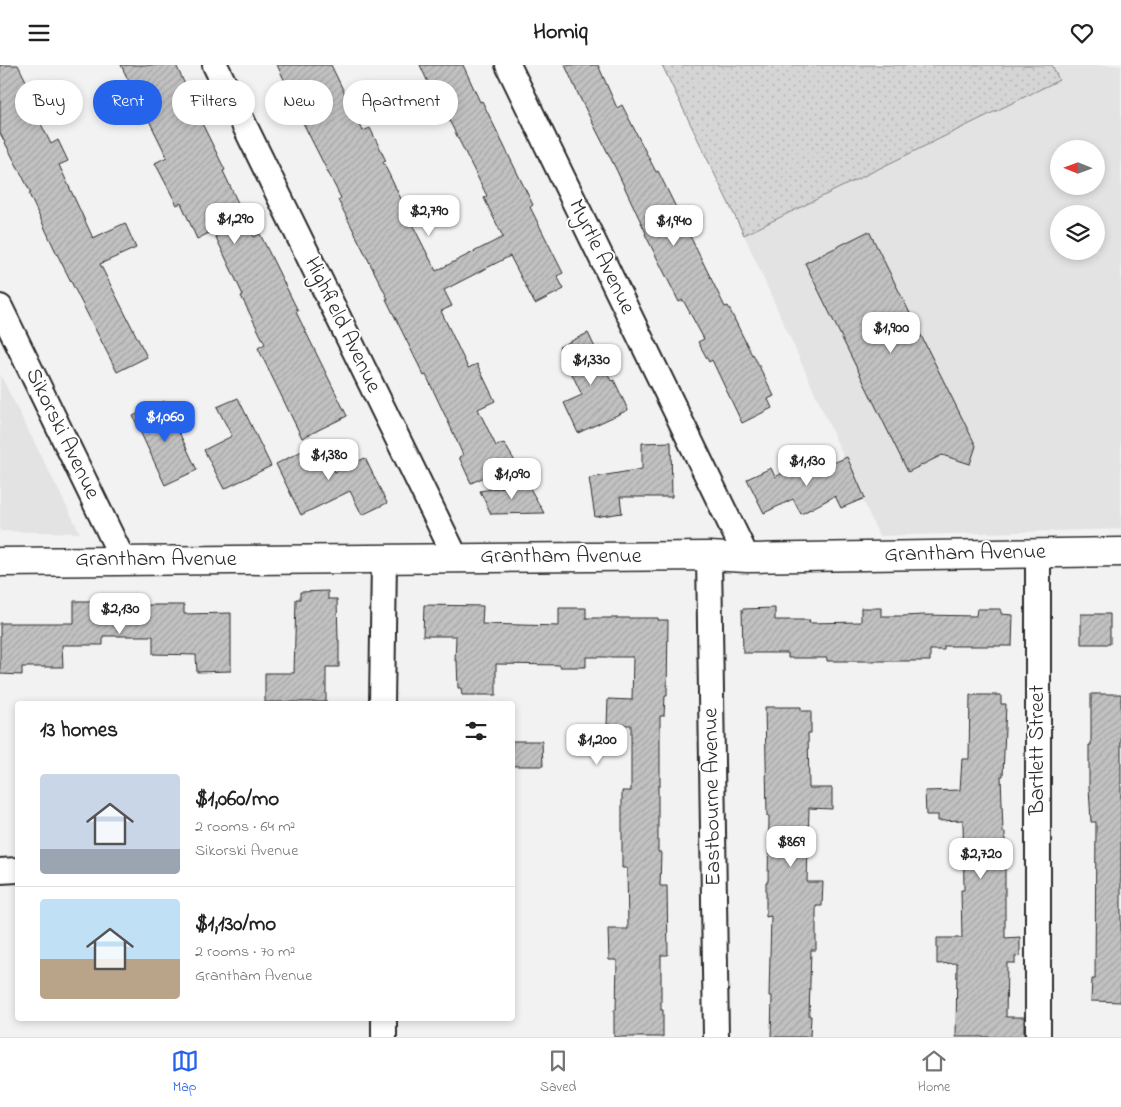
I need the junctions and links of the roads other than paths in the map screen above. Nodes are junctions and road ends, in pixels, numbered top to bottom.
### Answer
1 (215, 65) edge
2 (508, 65) edge
3 (0, 307) edge
4 (1121, 552) edge
5 (1038, 554) junction
6 (709, 556) junction
7 (747, 557) junction
8 (456, 558) junction
9 (384, 559) junction
10 (123, 560) junction
11 (0, 562) edge
12 (382, 701) edge
13 (15, 870) edge
14 (0, 871) edge
15 (384, 1021) edge
16 (384, 1037) edge
17 (716, 1037) edge
18 (1038, 1037) edge

1 - 8 street, Highfield Avenue
2 - 7 street, Myrtle Avenue
3 - 10 street, Sikorski Avenue
4 - 5 street, Grantham Avenue
5 - 7 street, Grantham Avenue
5 - 18 street, Bartlett Street
6 - 7 street, Grantham Avenue
6 - 8 street, Grantham Avenue
6 - 17 street, Eastbourne Avenue
8 - 9 street, Grantham Avenue
9 - 10 street, Grantham Avenue
9 - 12 street
10 - 11 street, Grantham Avenue
13 - 14 street
15 - 16 street

